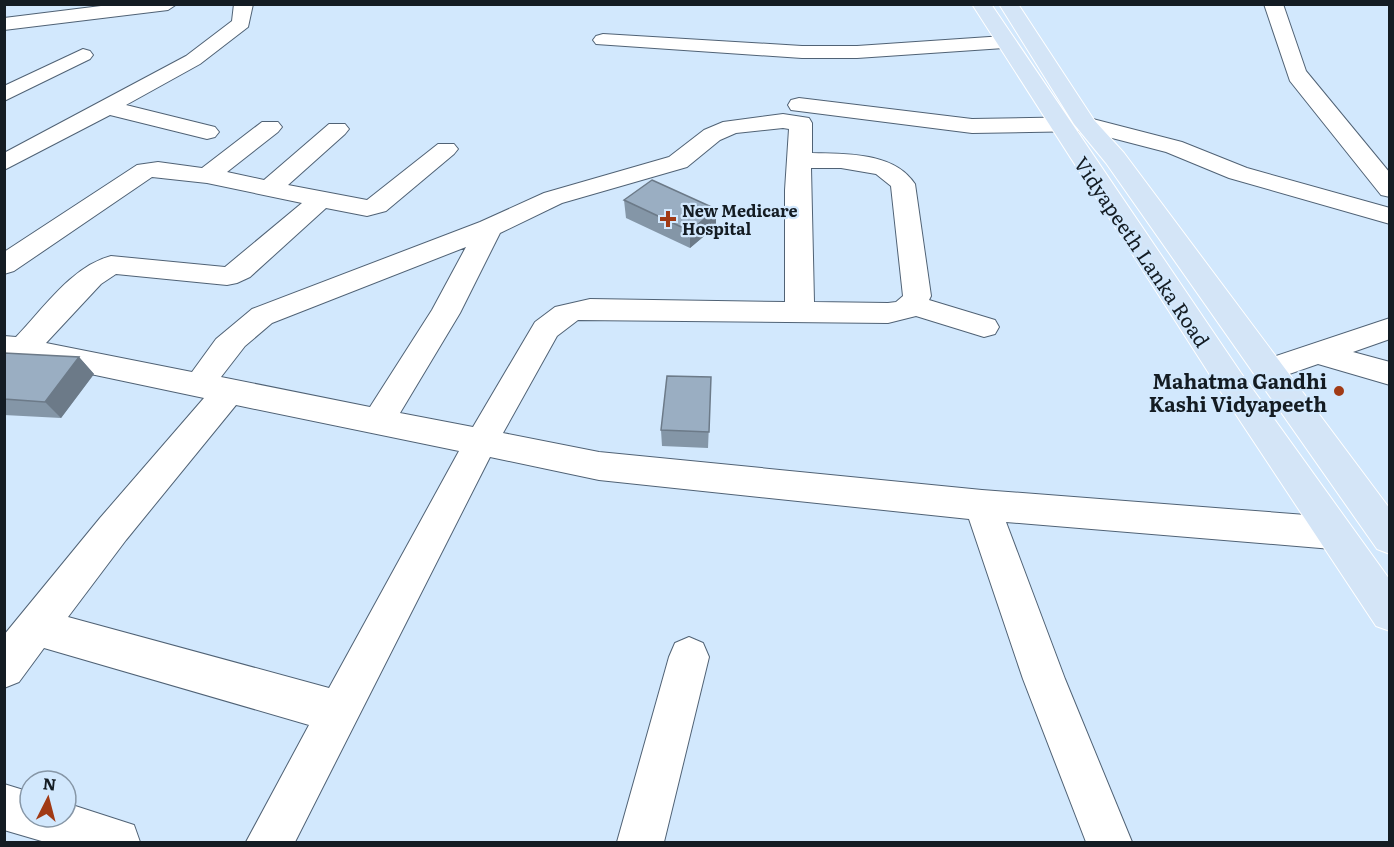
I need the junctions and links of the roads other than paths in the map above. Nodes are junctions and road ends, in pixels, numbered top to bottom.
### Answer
1 (168, 4) edge
2 (244, 4) edge
3 (981, 4) edge
4 (1008, 4) edge
5 (1273, 4) edge
6 (58, 11) edge
7 (4, 24) edge
8 (603, 40) dead end
9 (1004, 42) junction
10 (83, 55) dead end
11 (4, 95) edge
12 (799, 105) dead end
13 (106, 107) junction
14 (1072, 125) junction
15 (270, 127) dead end
16 (337, 129) dead end
17 (207, 132) dead end
18 (446, 149) dead end
19 (799, 160) junction
20 (4, 163) edge
21 (207, 176) junction
22 (271, 187) junction
23 (1389, 190) edge
24 (321, 199) junction
25 (1389, 216) edge
26 (489, 228) junction
27 (4, 265) edge
28 (913, 305) junction
29 (800, 312) junction
30 (984, 327) dead end
31 (1389, 328) edge
32 (1317, 353) junction
33 (10, 355) edge
34 (1269, 370) junction
35 (1389, 374) edge
36 (215, 387) junction
37 (379, 419) junction
38 (482, 441) junction
39 (982, 505) junction
40 (1332, 533) junction
41 (1389, 538) edge
42 (1389, 613) edge
43 (35, 627) junction
44 (689, 657) dead end
45 (4, 668) edge
46 (339, 712) junction
47 (74, 829) edge
48 (117, 843) edge
49 (270, 843) edge
50 (640, 843) edge
51 (1108, 843) edge

1 - 6 street
2 - 13 street
3 - 9 main road, Vidyapeeth Lanka Road
4 - 14 main road, Vidyapeeth Lanka Road
5 - 23 street
6 - 7 street
8 - 9 street
9 - 14 main road, Vidyapeeth Lanka Road
10 - 11 street
12 - 14 street
13 - 17 street
13 - 20 street
14 - 25 street
14 - 34 main road, Vidyapeeth Lanka Road
14 - 40 main road, Vidyapeeth Lanka Road
15 - 21 street
16 - 22 street
18 - 24 street
19 - 26 street
19 - 28 street
19 - 29 street
21 - 22 street
21 - 27 street
22 - 24 street
24 - 33 street
26 - 36 street
26 - 37 street
28 - 29 street
28 - 30 street
29 - 38 street
31 - 32 street
32 - 34 street
32 - 35 street
33 - 36 street
34 - 41 main road, Vidyapeeth Lanka Road
36 - 37 street
36 - 43 street
37 - 38 street
38 - 39 street
38 - 46 street
39 - 40 street
39 - 51 street
40 - 42 main road, Vidyapeeth Lanka Road
43 - 45 street
43 - 46 street
44 - 50 street
46 - 49 street
47 - 48 street

